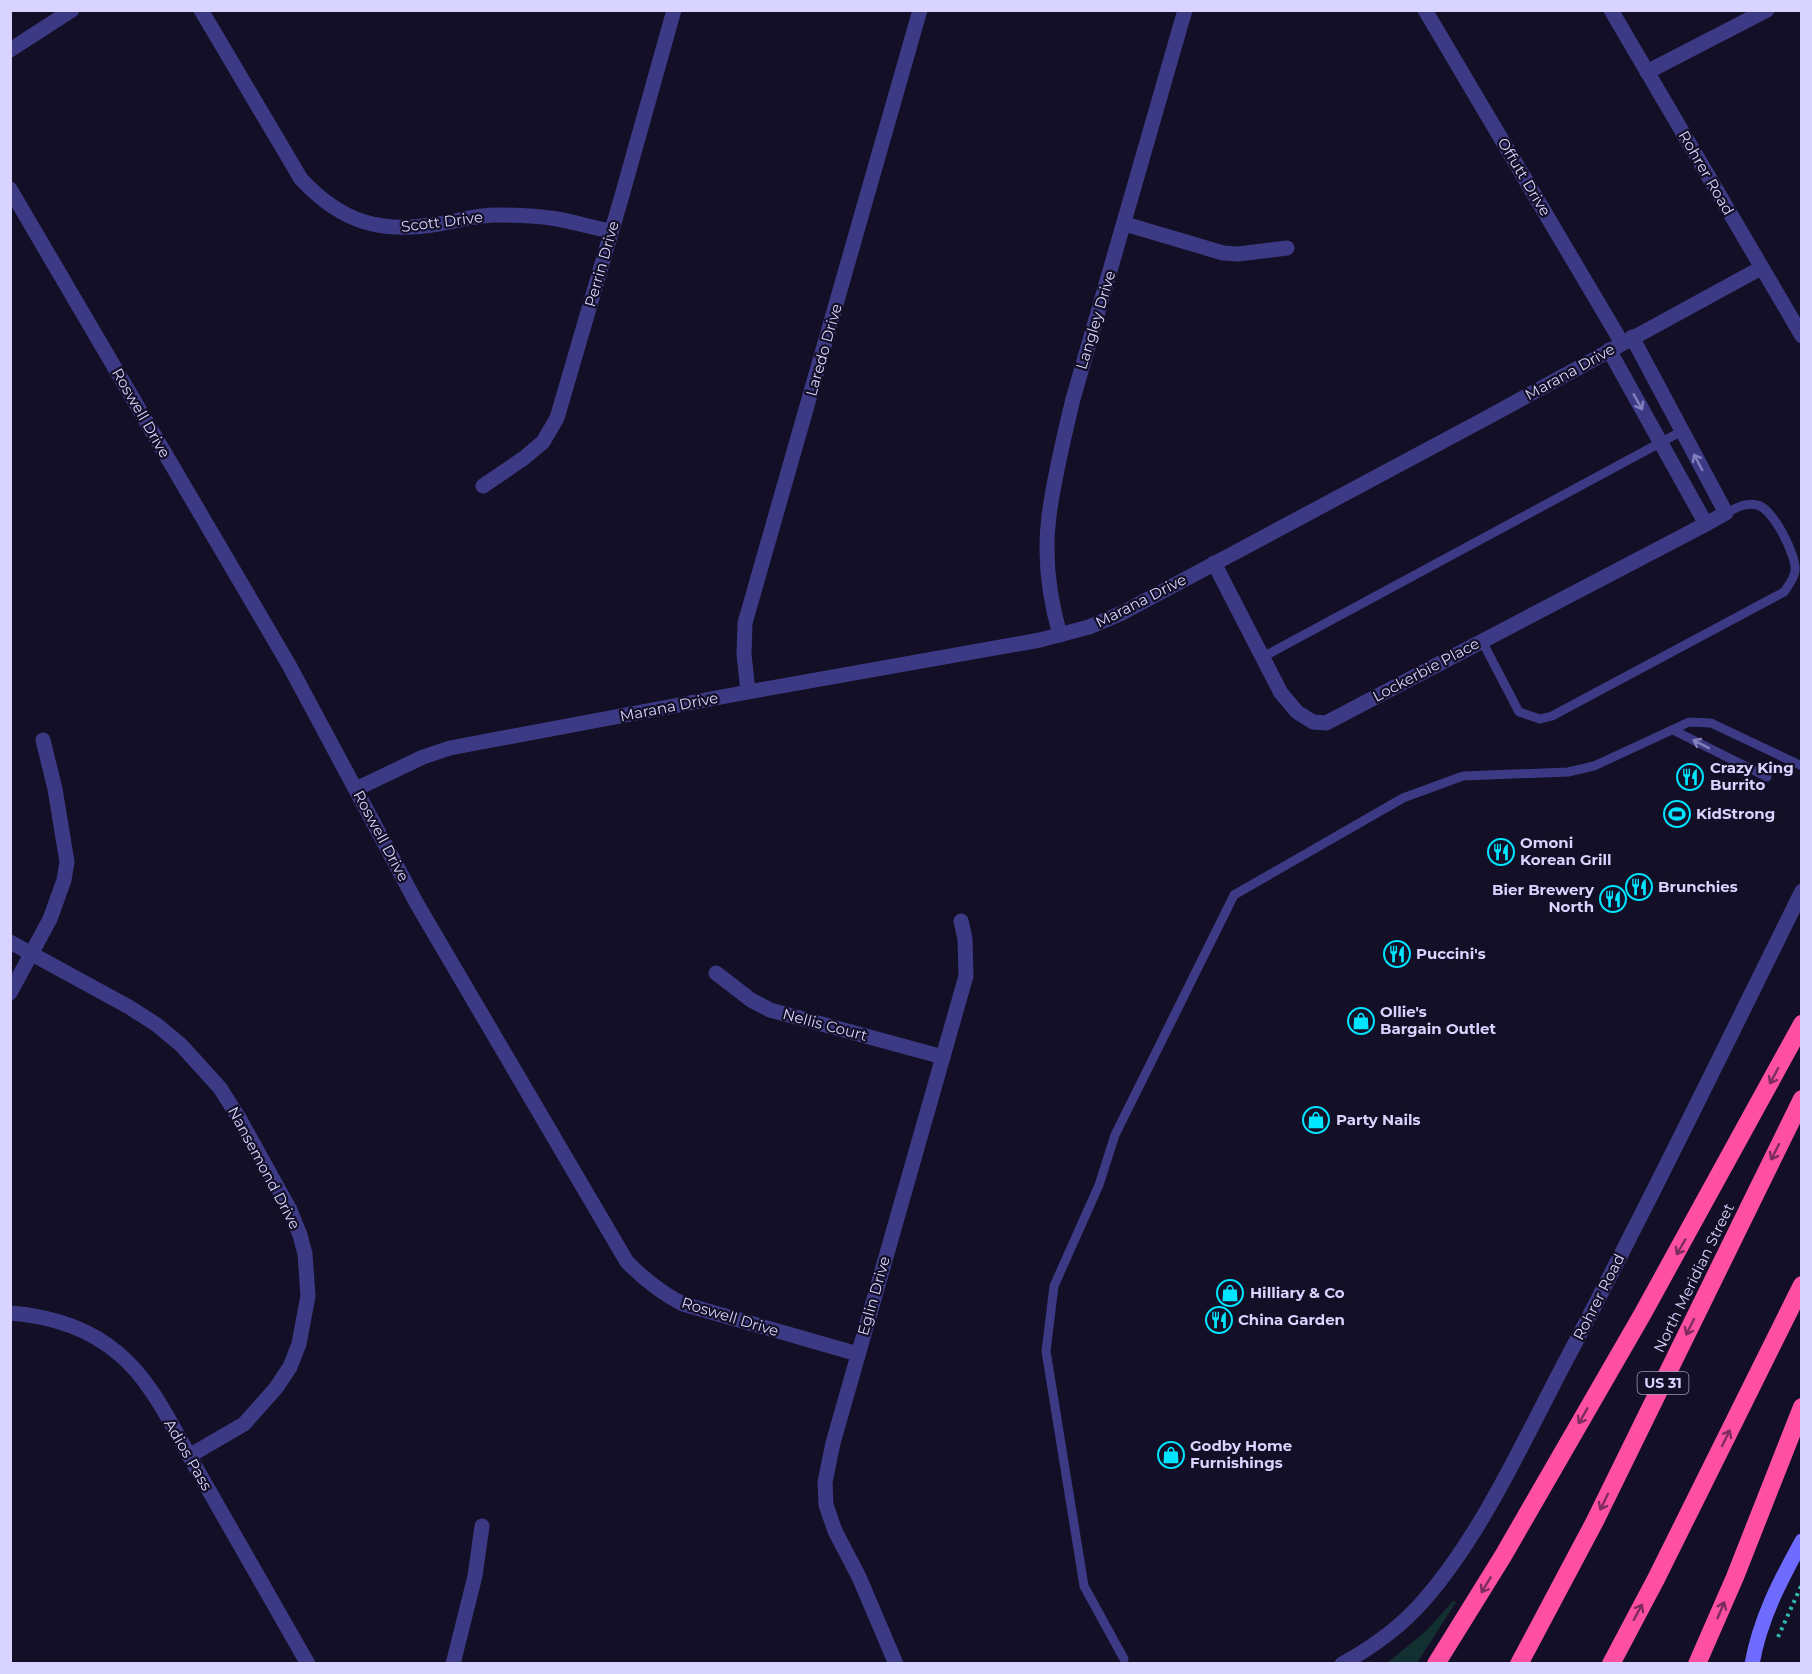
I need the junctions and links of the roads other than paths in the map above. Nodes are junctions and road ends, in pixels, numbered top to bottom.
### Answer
1 (72, 10) edge
2 (201, 10) edge
3 (674, 10) edge
4 (920, 10) edge
5 (1185, 10) edge
6 (1425, 10) edge
7 (1611, 10) edge
8 (1767, 10) edge
9 (10, 50) edge
10 (1647, 72) junction
11 (10, 189) edge
12 (1125, 224) junction
13 (611, 231) junction
14 (1287, 248) dead end
15 (1761, 268) junction
16 (1802, 336) edge
17 (1621, 344) junction
18 (1682, 431) junction
19 (1661, 443) junction
20 (483, 486) dead end
21 (1726, 513) junction
22 (1706, 524) junction
23 (1214, 563) junction
24 (1060, 635) junction
25 (1482, 641) junction
26 (1263, 657) junction
27 (748, 692) junction
28 (1673, 730) junction
29 (43, 740) dead end
30 (1802, 766) edge
31 (1767, 777) dead end
32 (356, 789) junction
33 (1802, 891) edge
34 (961, 921) dead end
35 (10, 942) edge
36 (32, 954) junction
37 (716, 973) dead end
38 (10, 993) edge
39 (1802, 1024) edge
40 (943, 1057) junction
41 (1802, 1099) edge
42 (1802, 1285) edge
43 (10, 1313) edge
44 (858, 1354) junction
45 (1802, 1407) edge
46 (189, 1456) junction
47 (482, 1526) dead end
48 (1802, 1541) edge
49 (1124, 1659) dead end
50 (308, 1664) edge
51 (453, 1664) edge
52 (896, 1664) edge
53 (1342, 1664) edge
54 (1436, 1664) edge
55 (1520, 1664) edge
56 (1611, 1664) edge
57 (1697, 1664) edge
58 (1752, 1664) edge

1 - 9 street
2 - 13 street, Scott Drive
3 - 13 street, Perrin Drive
4 - 27 street, Laredo Drive
5 - 12 street, Langley Drive
6 - 17 street, Offutt Drive
7 - 10 street, Rohrer Road
8 - 10 street
10 - 15 street, Rohrer Road
11 - 32 street, Roswell Drive
12 - 14 street
12 - 24 street, Langley Drive
13 - 20 street, Perrin Drive
15 - 16 street, Rohrer Road
15 - 17 street, Marana Drive
17 - 18 street
17 -> 19 street
17 - 23 street, Marana Drive
18 - 19 lane
21 -> 18 street
19 - 22 street
19 - 26 lane
21 - 22 street, Lockerbie Place
21 - 25 lane
22 - 25 street, Lockerbie Place
23 - 24 street, Marana Drive
23 - 26 street, Lockerbie Place
24 - 27 street, Marana Drive
25 - 26 street, Lockerbie Place
27 - 32 street, Marana Drive
28 - 30 lane
31 -> 28 lane
28 - 49 lane
29 - 36 street
32 - 44 street, Roswell Drive
33 - 53 street, Rohrer Road
34 - 40 street, Eglin Drive
35 - 36 street, Nansemond Drive
36 - 38 street
36 - 46 street, Nansemond Drive
37 - 40 street, Nellis Court
39 -> 54 highway
40 - 44 street, Eglin Drive
41 -> 55 highway, North Meridian Street / US 31
56 -> 42 highway
43 - 46 street, Adios Pass
44 - 52 street, Eglin Drive
57 -> 45 highway
46 - 50 street, Adios Pass
47 - 51 street
48 - 58 street

